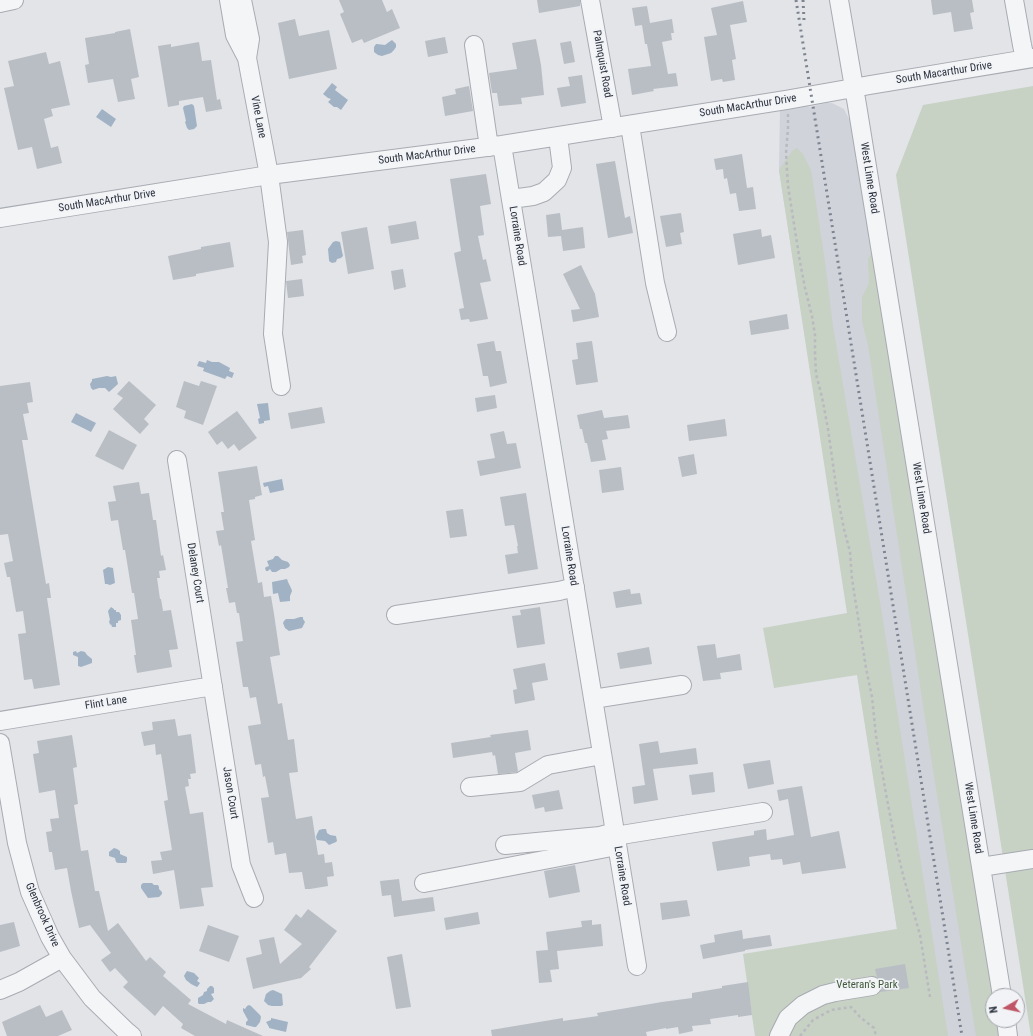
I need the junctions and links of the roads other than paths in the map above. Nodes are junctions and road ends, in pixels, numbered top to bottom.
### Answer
1 (14, 0) edge
2 (229, 0) edge
3 (242, 0) edge
4 (590, 0) edge
5 (839, 0) edge
6 (1014, 0) edge
7 (0, 3) edge
8 (474, 45) dead end
9 (247, 58) junction
10 (1029, 59) edge
11 (854, 88) junction
12 (630, 125) junction
13 (613, 128) junction
14 (558, 137) junction
15 (495, 146) junction
16 (269, 175) junction
17 (511, 199) junction
18 (0, 218) edge
19 (666, 332) dead end
20 (281, 386) dead end
21 (177, 460) dead end
22 (574, 587) junction
23 (396, 615) dead end
24 (682, 685) dead end
25 (213, 686) junction
26 (593, 699) junction
27 (0, 721) edge
28 (0, 743) edge
29 (602, 755) junction
30 (470, 787) dead end
31 (763, 812) dead end
32 (616, 838) junction
33 (506, 845) dead end
34 (1033, 859) edge
35 (981, 867) junction
36 (424, 883) dead end
37 (254, 898) dead end
38 (62, 958) junction
39 (638, 966) dead end
40 (872, 986) dead end
41 (1001, 988) edge
42 (0, 990) edge
43 (132, 1036) edge
44 (779, 1036) edge

1 - 7 street
2 - 9 street, Vine Lane
3 - 9 street, Vine Lane
4 - 13 street, Palmquist Road
5 - 11 street, West Linne Road
6 - 10 street
8 - 15 street, Lorraine Road
9 - 16 street, Vine Lane
10 - 11 street, South Macarthur Drive
11 - 12 street, South MacArthur Drive
11 - 35 street, West Linne Road
12 - 13 street, South MacArthur Drive
12 - 19 street
13 - 14 street, South MacArthur Drive
14 - 15 street, South MacArthur Drive
14 - 17 street
15 - 16 street, South MacArthur Drive
15 - 17 street, Lorraine Road
16 - 18 street, South MacArthur Drive
16 - 20 street, Vine Lane
17 - 22 street, Lorraine Road
21 - 25 street, Delaney Court
22 - 23 street
22 - 26 street, Lorraine Road
24 - 26 street
25 - 27 street, Flint Lane
25 - 37 street, Jason Court
26 - 29 street, Lorraine Road
28 - 38 street, Glenbrook Drive
29 - 30 street
29 - 32 street, Lorraine Road
31 - 32 street
32 - 33 street
32 - 36 street
32 - 39 street, Lorraine Road
34 - 35 street
35 - 41 street, West Linne Road
38 - 42 street
38 - 43 street, Glenbrook Drive
40 - 44 street

